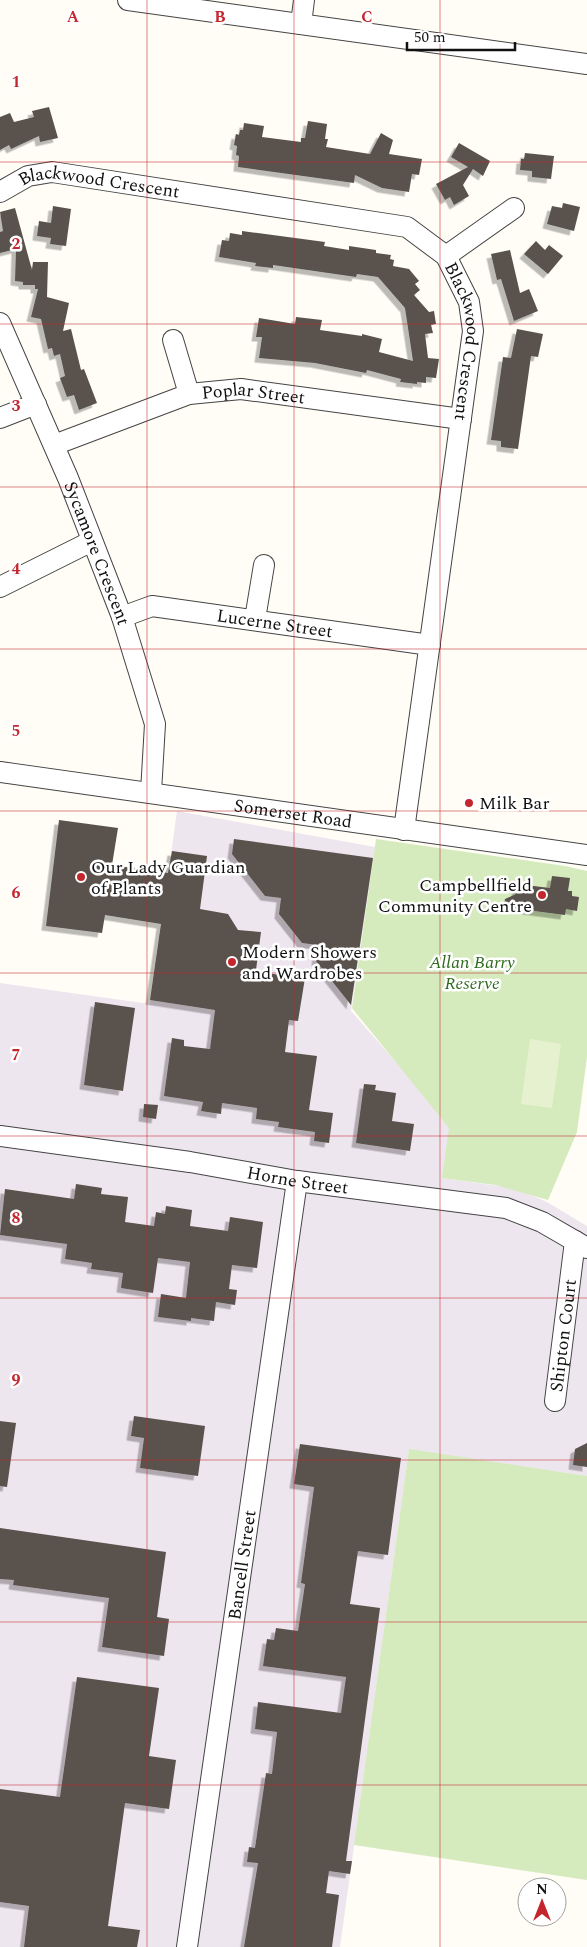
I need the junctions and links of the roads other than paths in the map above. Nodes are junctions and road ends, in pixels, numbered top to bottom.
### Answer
1 (128, 0) edge
2 (304, 0) edge
3 (301, 24) junction
4 (587, 64) edge
5 (0, 192) edge
6 (514, 208) dead end
7 (446, 256) junction
8 (0, 323) edge
9 (173, 340) dead end
10 (188, 394) junction
11 (36, 404) junction
12 (0, 418) edge
13 (461, 419) junction
14 (54, 445) junction
15 (92, 541) junction
16 (264, 565) dead end
17 (0, 587) edge
18 (122, 617) junction
19 (255, 619) junction
20 (430, 645) junction
21 (0, 772) edge
22 (151, 792) junction
23 (404, 830) junction
24 (587, 853) edge
25 (0, 1136) edge
26 (297, 1181) junction
27 (581, 1245) edge
28 (556, 1401) dead end
29 (187, 1947) edge

1 - 3 street
2 - 3 street
3 - 4 street
5 - 7 street, Blackwood Crescent
6 - 7 street
7 - 13 street, Blackwood Crescent
8 - 11 street, Sycamore Crescent
9 - 10 street
10 - 13 street, Poplar Street
10 - 14 street, Poplar Street
11 - 12 street
11 - 14 street, Sycamore Crescent
13 - 20 street, Blackwood Crescent
14 - 15 street, Sycamore Crescent
15 - 17 street
15 - 18 street, Sycamore Crescent
16 - 19 street
18 - 19 street, Lucerne Street
18 - 22 street, Sycamore Crescent
19 - 20 street, Lucerne Street
20 - 23 street, Blackwood Crescent
21 - 22 street, Somerset Road
22 - 23 street, Somerset Road
23 - 24 street, Somerset Road
25 - 26 street, Horne Street
26 - 27 street, Horne Street
26 - 29 street, Bancell Street
27 - 28 street, Shipton Court

